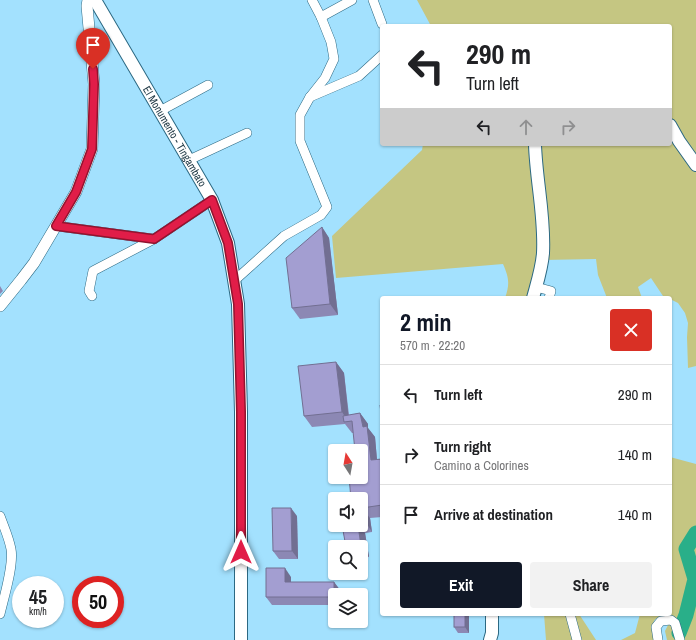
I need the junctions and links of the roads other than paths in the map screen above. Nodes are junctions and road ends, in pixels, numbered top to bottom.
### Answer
1 (88, 0) edge
2 (95, 0) edge
3 (312, 0) edge
4 (352, 0) edge
5 (373, 0) edge
6 (321, 17) junction
7 (382, 24) dead end
8 (380, 57) edge
9 (208, 85) dead end
10 (310, 97) junction
11 (160, 111) junction
12 (672, 129) edge
13 (247, 133) dead end
14 (535, 146) edge
15 (189, 160) junction
16 (696, 165) edge
17 (212, 200) junction
18 (56, 226) junction
19 (154, 239) junction
20 (234, 281) junction
21 (534, 292) edge
22 (92, 296) dead end
23 (550, 296) edge
24 (0, 306) edge
25 (0, 516) edge
26 (0, 614) edge
27 (492, 616) edge
28 (571, 616) edge
29 (241, 640) edge
30 (490, 640) edge
31 (577, 640) edge
32 (658, 640) edge
33 (680, 640) edge

1 - 18 street
2 - 11 main road, El Monumento - Tingambato
3 - 6 street
4 - 6 street
5 - 7 street
6 - 10 street
8 - 10 street
9 - 11 street
10 - 20 street
11 - 15 main road, El Monumento - Tingambato
12 - 16 main road
13 - 15 street
14 - 21 main road
15 - 17 main road, El Monumento - Tingambato
17 - 19 street
17 - 20 main road, El Monumento - Tingambato
18 - 19 street
18 - 24 street
19 - 22 street
20 - 29 main road, El Monumento - Tingambato
21 - 23 street
25 - 26 street
27 - 30 main road
28 - 31 street
32 - 33 street

